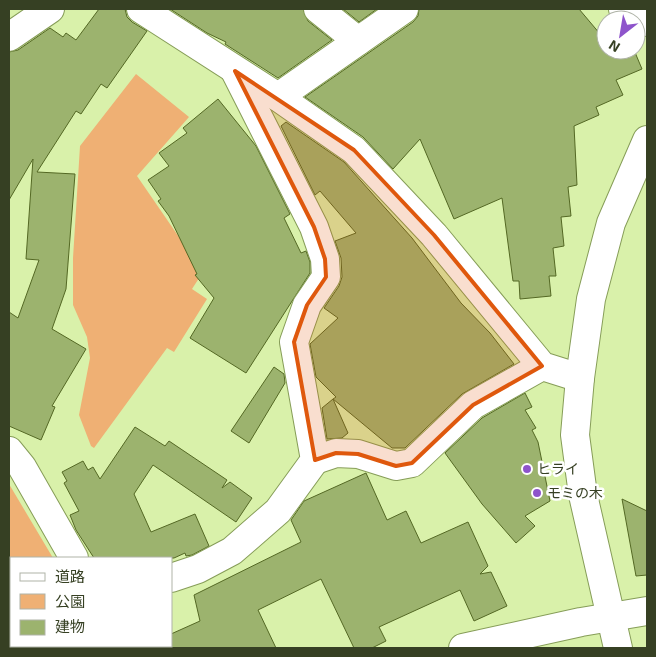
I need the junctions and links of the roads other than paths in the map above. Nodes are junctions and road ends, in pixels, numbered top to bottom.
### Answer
1 (50, 9) edge
2 (141, 9) edge
3 (318, 9) edge
4 (404, 9) edge
5 (623, 9) edge
6 (647, 22) edge
7 (9, 37) edge
8 (358, 41) junction
9 (235, 71) junction
10 (278, 97) junction
11 (647, 140) edge
12 (542, 366) junction
13 (580, 378) junction
14 (9, 451) edge
15 (315, 460) junction
16 (73, 557) edge
17 (172, 578) edge
18 (647, 612) edge
19 (613, 618) junction
20 (463, 648) edge
21 (618, 648) edge

1 - 7 street
2 - 9 street
3 - 8 street
4 - 8 street
5 - 6 street
8 - 10 street
9 - 10 street
9 - 15 street
10 - 12 street
11 - 13 street
12 - 13 street
12 - 15 street
13 - 19 street
14 - 16 street
15 - 17 street
18 - 19 street
19 - 20 street
19 - 21 street

